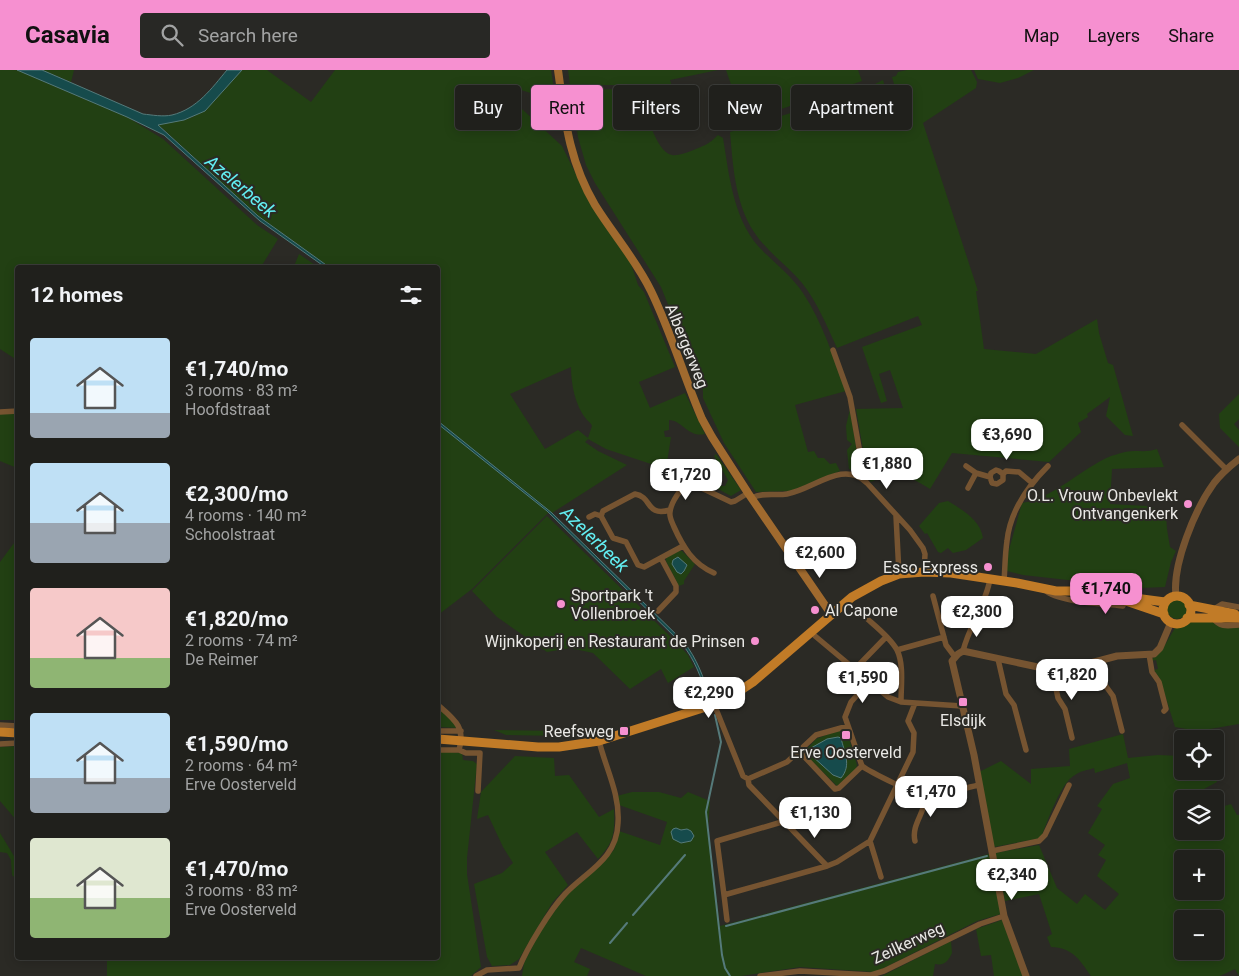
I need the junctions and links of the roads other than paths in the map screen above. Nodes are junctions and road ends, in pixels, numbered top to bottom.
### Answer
1 (558, 70) edge
2 (833, 350) dead end
3 (15, 411) edge
4 (0, 412) edge
5 (1182, 425) dead end
6 (1239, 459) edge
7 (966, 466) dead end
8 (1048, 466) dead end
9 (1226, 469) junction
10 (976, 473) junction
11 (1003, 474) junction
12 (990, 477) junction
13 (862, 478) junction
14 (1032, 483) junction
15 (968, 488) dead end
16 (750, 496) junction
17 (670, 510) junction
18 (601, 516) junction
19 (896, 516) junction
20 (589, 517) dead end
21 (683, 546) junction
22 (661, 558) junction
23 (924, 572) junction
24 (714, 573) dead end
25 (899, 574) junction
26 (990, 579) junction
27 (1004, 581) junction
28 (1017, 583) junction
29 (1044, 588) junction
30 (1079, 591) junction
31 (933, 596) dead end
32 (1114, 596) junction
33 (1176, 596) junction
34 (1092, 598) junction
35 (1166, 602) junction
36 (1189, 605) junction
37 (1123, 606) dead end
38 (1239, 607) edge
39 (658, 611) dead end
40 (831, 614) junction
41 (1164, 614) junction
42 (1213, 614) junction
43 (864, 616) dead end
44 (1239, 616) edge
45 (1187, 618) junction
46 (1171, 622) junction
47 (1239, 625) edge
48 (815, 636) dead end
49 (886, 637) junction
50 (944, 637) junction
51 (897, 650) junction
52 (963, 651) junction
53 (1149, 654) junction
54 (955, 657) junction
55 (998, 659) junction
56 (1098, 661) junction
57 (854, 670) junction
58 (1052, 670) junction
59 (869, 682) junction
60 (901, 702) junction
61 (915, 702) junction
62 (714, 704) junction
63 (962, 706) junction
64 (440, 707) edge
65 (1164, 711) dead end
66 (0, 725) edge
67 (848, 726) junction
68 (15, 730) edge
69 (15, 731) edge
70 (440, 731) edge
71 (461, 731) junction
72 (1122, 731) dead end
73 (0, 734) edge
74 (1072, 738) dead end
75 (440, 741) edge
76 (599, 742) junction
77 (15, 743) edge
78 (0, 744) edge
79 (460, 746) junction
80 (440, 750) edge
81 (1026, 750) dead end
82 (796, 753) junction
83 (862, 766) junction
84 (748, 779) junction
85 (898, 784) junction
86 (1068, 784) dead end
87 (979, 785) junction
88 (478, 791) dead end
89 (926, 796) junction
90 (785, 821) junction
91 (870, 841) junction
92 (915, 842) dead end
93 (992, 851) junction
94 (827, 866) junction
95 (881, 877) dead end
96 (724, 895) junction
97 (1004, 916) junction
98 (727, 920) dead end
99 (476, 976) edge
100 (760, 976) edge
101 (1026, 976) edge

1 - 16 main road, Albergerweg
2 - 13 street
3 - 4 street
5 - 9 street
6 - 9 street
7 - 10 street
8 - 14 street
9 - 33 street
10 - 12 street
10 - 15 street
11 - 12 street
11 - 12 street
11 - 14 street
13 - 16 street
13 - 19 street
14 - 27 street
16 - 17 street
16 - 40 main road, Albergerweg
17 - 18 street
17 - 21 street
18 - 20 street
18 - 22 street
19 - 23 street
19 - 25 street
21 - 22 street
21 - 24 street
22 - 39 street
23 - 25 main road
23 - 26 main road
25 - 40 main road
26 - 27 main road
26 - 52 street
27 - 28 main road
28 - 29 main road
28 - 30 main road
29 - 30 main road
29 - 34 street
30 - 34 main road
31 - 50 street
32 - 34 main road
32 - 35 main road
32 - 41 main road
33 - 35 main road
33 - 36 main road
34 - 37 street
35 - 41 main road
36 - 42 main road
36 - 45 main road
38 - 42 street
40 - 62 main road
41 - 46 main road
42 - 44 main road
42 - 45 main road
42 - 47 street
43 - 49 street
45 - 46 main road
46 - 53 street
48 - 57 street
49 - 51 street
49 - 57 street
50 - 51 street
50 - 54 street
51 - 60 street
52 - 54 street
52 - 55 street
53 - 56 street
53 - 65 street
54 - 63 street
55 - 58 street
55 - 81 street
56 - 58 street
56 - 72 street
57 - 59 street
58 - 74 street
59 - 60 street
59 - 67 street
60 - 61 street
61 - 63 street
61 - 85 street
62 - 76 main road
62 - 84 street
63 - 87 street
64 - 71 street
66 - 68 street
67 - 82 street
67 - 83 street
69 - 73 main road
70 - 71 street
71 - 79 street
75 - 79 main road
76 - 79 main road
76 - 99 street
77 - 78 street
79 - 80 street
79 - 88 street
82 - 83 street
82 - 84 street
83 - 85 street
84 - 90 street
85 - 89 street
85 - 91 street
86 - 93 street
87 - 89 street
87 - 93 street
89 - 92 street
90 - 94 street
90 - 96 street
91 - 94 street
91 - 95 street
93 - 97 street
94 - 96 street
96 - 98 street
97 - 100 street, Zeilkerweg
97 - 101 street

